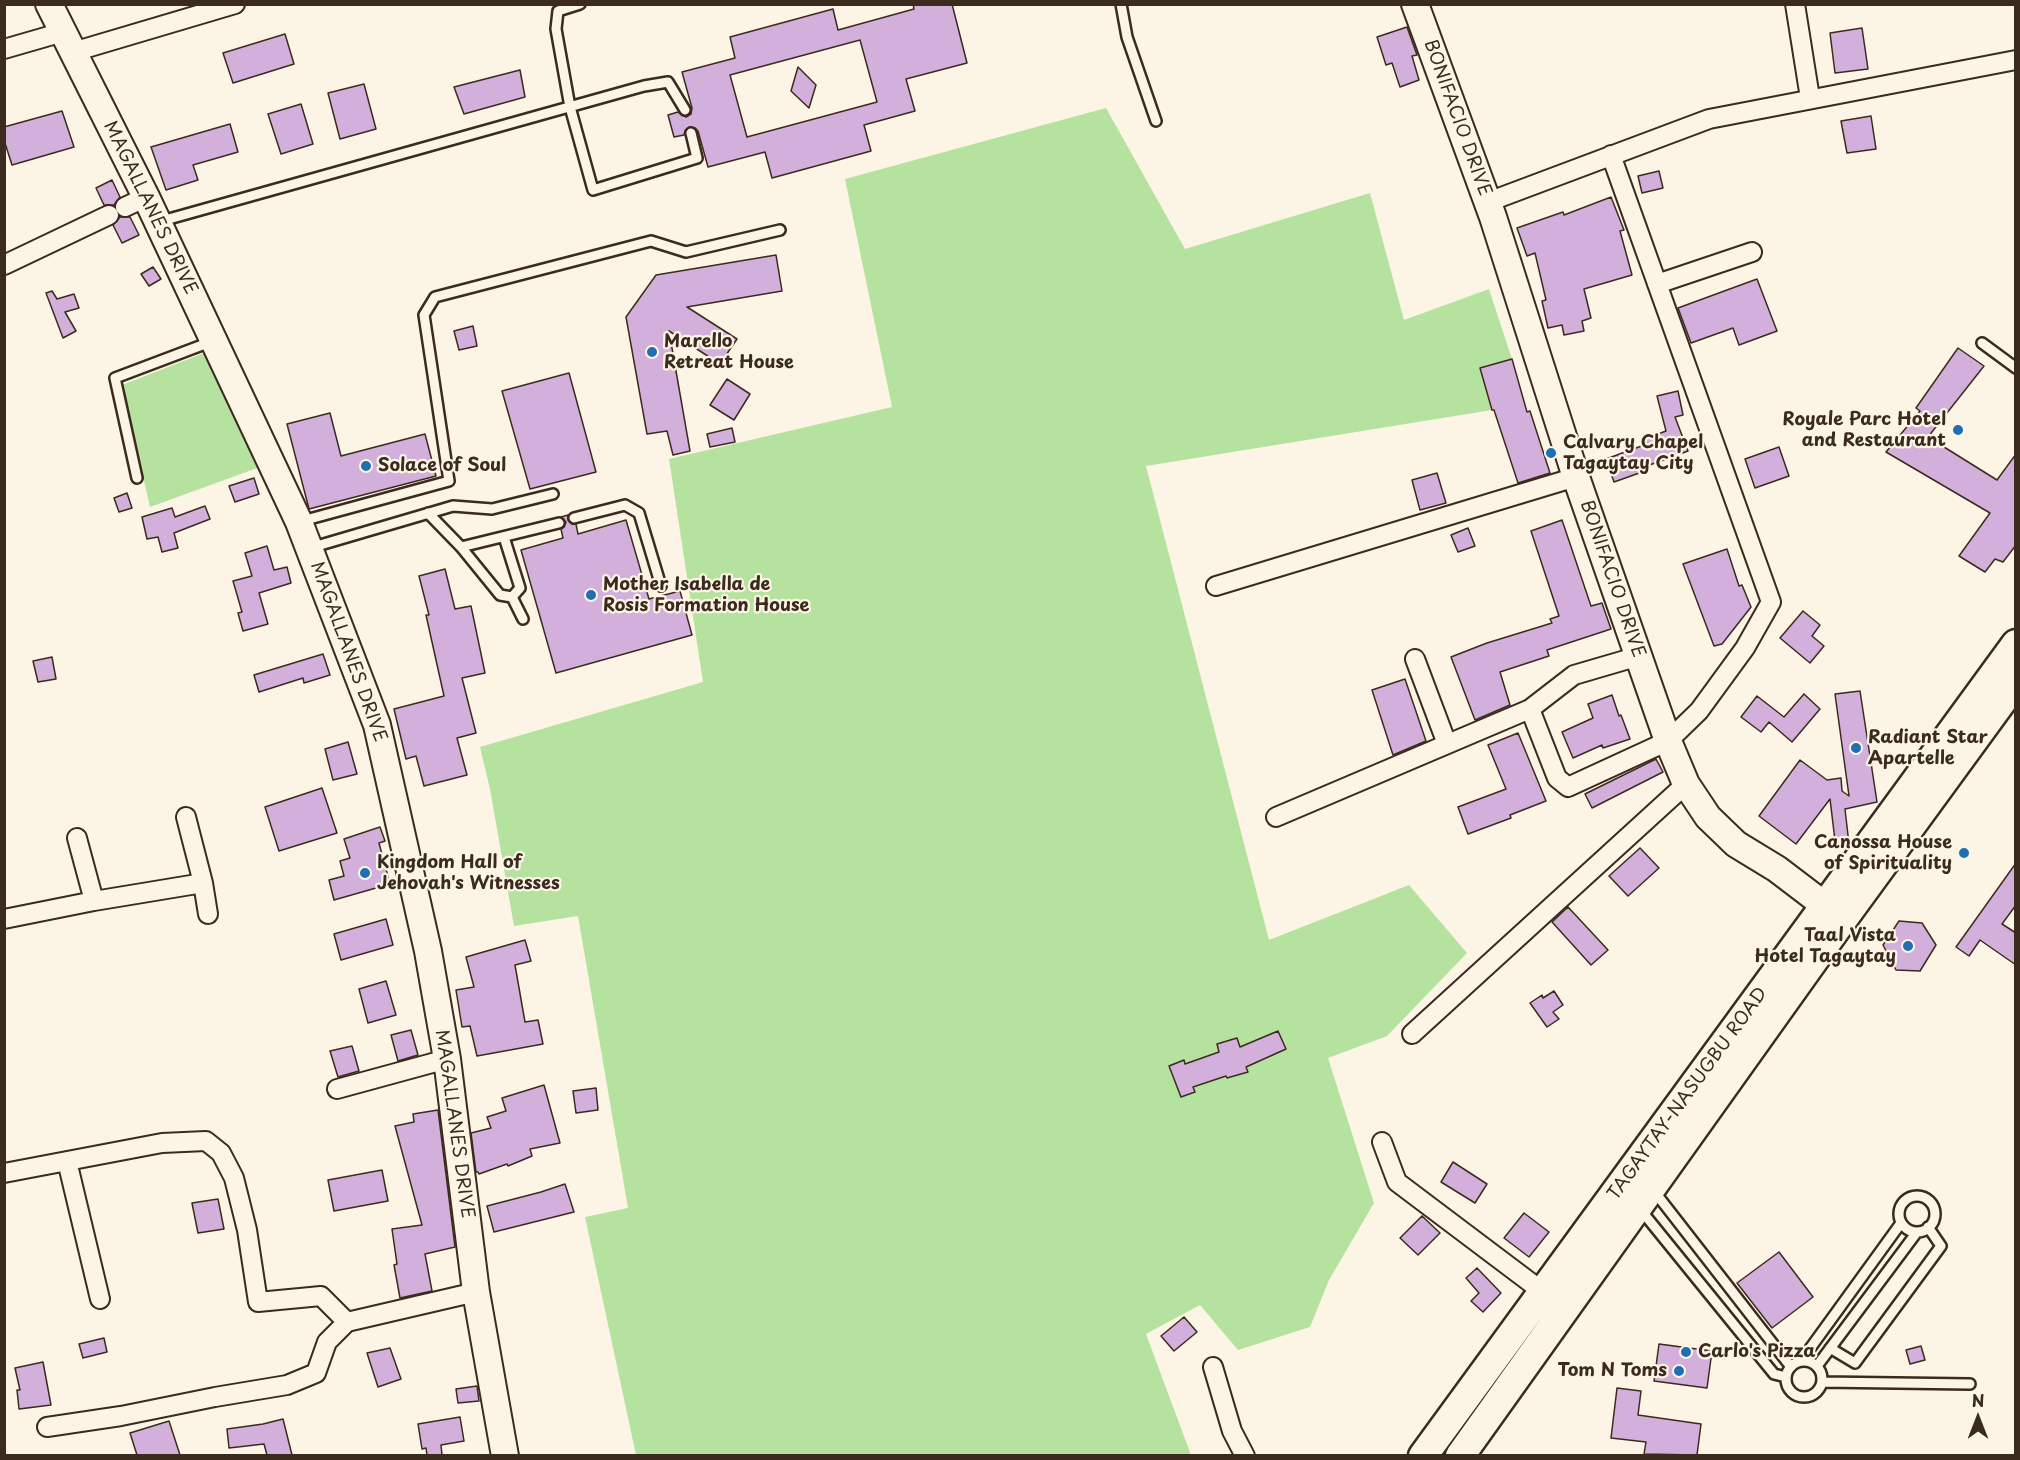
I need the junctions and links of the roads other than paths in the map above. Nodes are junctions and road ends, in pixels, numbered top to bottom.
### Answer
1 (49, 4) edge
2 (235, 4) edge
3 (580, 4) edge
4 (1121, 4) edge
5 (1415, 4) edge
6 (1796, 4) edge
7 (68, 42) junction
8 (4, 49) edge
9 (2016, 60) edge
10 (1810, 98) junction
11 (570, 108) junction
12 (685, 110) dead end
13 (1156, 121) dead end
14 (691, 133) dead end
15 (1611, 155) junction
16 (1488, 202) junction
17 (126, 207) junction
18 (158, 222) junction
19 (780, 230) dead end
20 (1752, 252) dead end
21 (4, 265) edge
22 (1657, 284) junction
23 (213, 341) junction
24 (1982, 343) dead end
25 (2016, 368) edge
26 (1576, 477) junction
27 (137, 478) dead end
28 (553, 494) dead end
29 (428, 513) junction
30 (574, 518) dead end
31 (299, 522) junction
32 (559, 523) dead end
33 (504, 537) junction
34 (461, 547) junction
35 (310, 548) junction
36 (661, 586) dead end
37 (1216, 586) dead end
38 (512, 597) junction
39 (523, 619) dead end
40 (2016, 644) edge
41 (1639, 656) junction
42 (1415, 659) dead end
43 (2016, 682) edge
44 (1530, 709) junction
45 (1668, 741) junction
46 (1447, 744) junction
47 (1686, 784) junction
48 (186, 817) dead end
49 (1276, 817) dead end
50 (77, 838) dead end
51 (203, 883) junction
52 (94, 901) junction
53 (1834, 912) junction
54 (208, 914) dead end
55 (4, 919) edge
56 (1412, 1034) dead end
57 (447, 1059) junction
58 (337, 1089) dead end
59 (1382, 1142) dead end
60 (67, 1161) junction
61 (4, 1173) edge
62 (1645, 1197) junction
63 (1902, 1223) junction
64 (1928, 1227) junction
65 (1917, 1232) junction
66 (476, 1292) junction
67 (1543, 1292) junction
68 (100, 1299) dead end
69 (347, 1322) junction
70 (1830, 1348) junction
71 (1801, 1361) junction
72 (1817, 1366) junction
73 (1213, 1367) dead end
74 (1791, 1367) junction
75 (1786, 1377) junction
76 (1822, 1383) junction
77 (1970, 1384) dead end
78 (47, 1427) dead end
79 (1471, 1451) edge
80 (505, 1455) edge
81 (1245, 1455) edge
82 (1423, 1455) edge

1 - 7 street, MAGALLANES DRIVE
2 - 7 street
3 - 11 lane
4 - 13 lane
5 - 16 street, BONIFACIO DRIVE
6 - 10 street
7 - 8 street
7 - 17 street, MAGALLANES DRIVE
9 - 10 street
10 - 15 street
11 - 12 lane
11 - 14 lane
11 - 18 lane
15 - 16 street
15 - 22 street
16 - 26 street, BONIFACIO DRIVE
17 - 18 street, MAGALLANES DRIVE
17 - 21 street
18 - 23 street, MAGALLANES DRIVE
19 - 31 lane
20 - 22 street
22 - 45 street
23 - 27 lane
23 - 31 street, MAGALLANES DRIVE
24 - 25 lane
26 - 37 street
26 - 41 street, BONIFACIO DRIVE
28 - 29 lane
29 - 34 lane
29 - 35 lane
30 - 36 lane
31 - 35 street, MAGALLANES DRIVE
32 - 33 lane
33 - 34 lane
33 - 38 lane
34 - 38 lane
35 - 57 street, MAGALLANES DRIVE
38 - 39 lane
40 - 53 main road, TAGAYTAY-NASUGBU ROAD
41 - 44 street
41 - 45 street, BONIFACIO DRIVE
42 - 46 street
43 - 53 main road, TAGAYTAY-NASUGBU ROAD
44 - 45 street
44 - 46 street
45 - 47 street, BONIFACIO DRIVE
46 - 49 street
47 - 53 street, BONIFACIO DRIVE
47 - 56 street
48 - 51 street
50 - 52 street
51 - 52 street
51 - 54 street
52 - 55 street
53 - 62 main road, TAGAYTAY-NASUGBU ROAD
53 - 67 main road, TAGAYTAY-NASUGBU ROAD
57 - 58 street
57 - 66 street, MAGALLANES DRIVE
59 - 67 street
60 - 61 street
60 - 68 street
60 - 69 street
62 - 74 lane
62 - 75 lane
62 - 79 main road, TAGAYTAY-NASUGBU ROAD
63 - 64 lane
63 - 65 lane
63 - 71 lane
64 - 65 lane
64 - 70 lane
65 - 70 lane
66 - 69 street
66 - 80 street, MAGALLANES DRIVE
67 - 82 main road, TAGAYTAY-NASUGBU ROAD
69 - 78 street
70 - 72 lane
71 - 72 lane
71 - 74 lane
72 - 76 lane
73 - 81 street
74 - 75 lane
75 - 76 lane
76 - 77 lane

